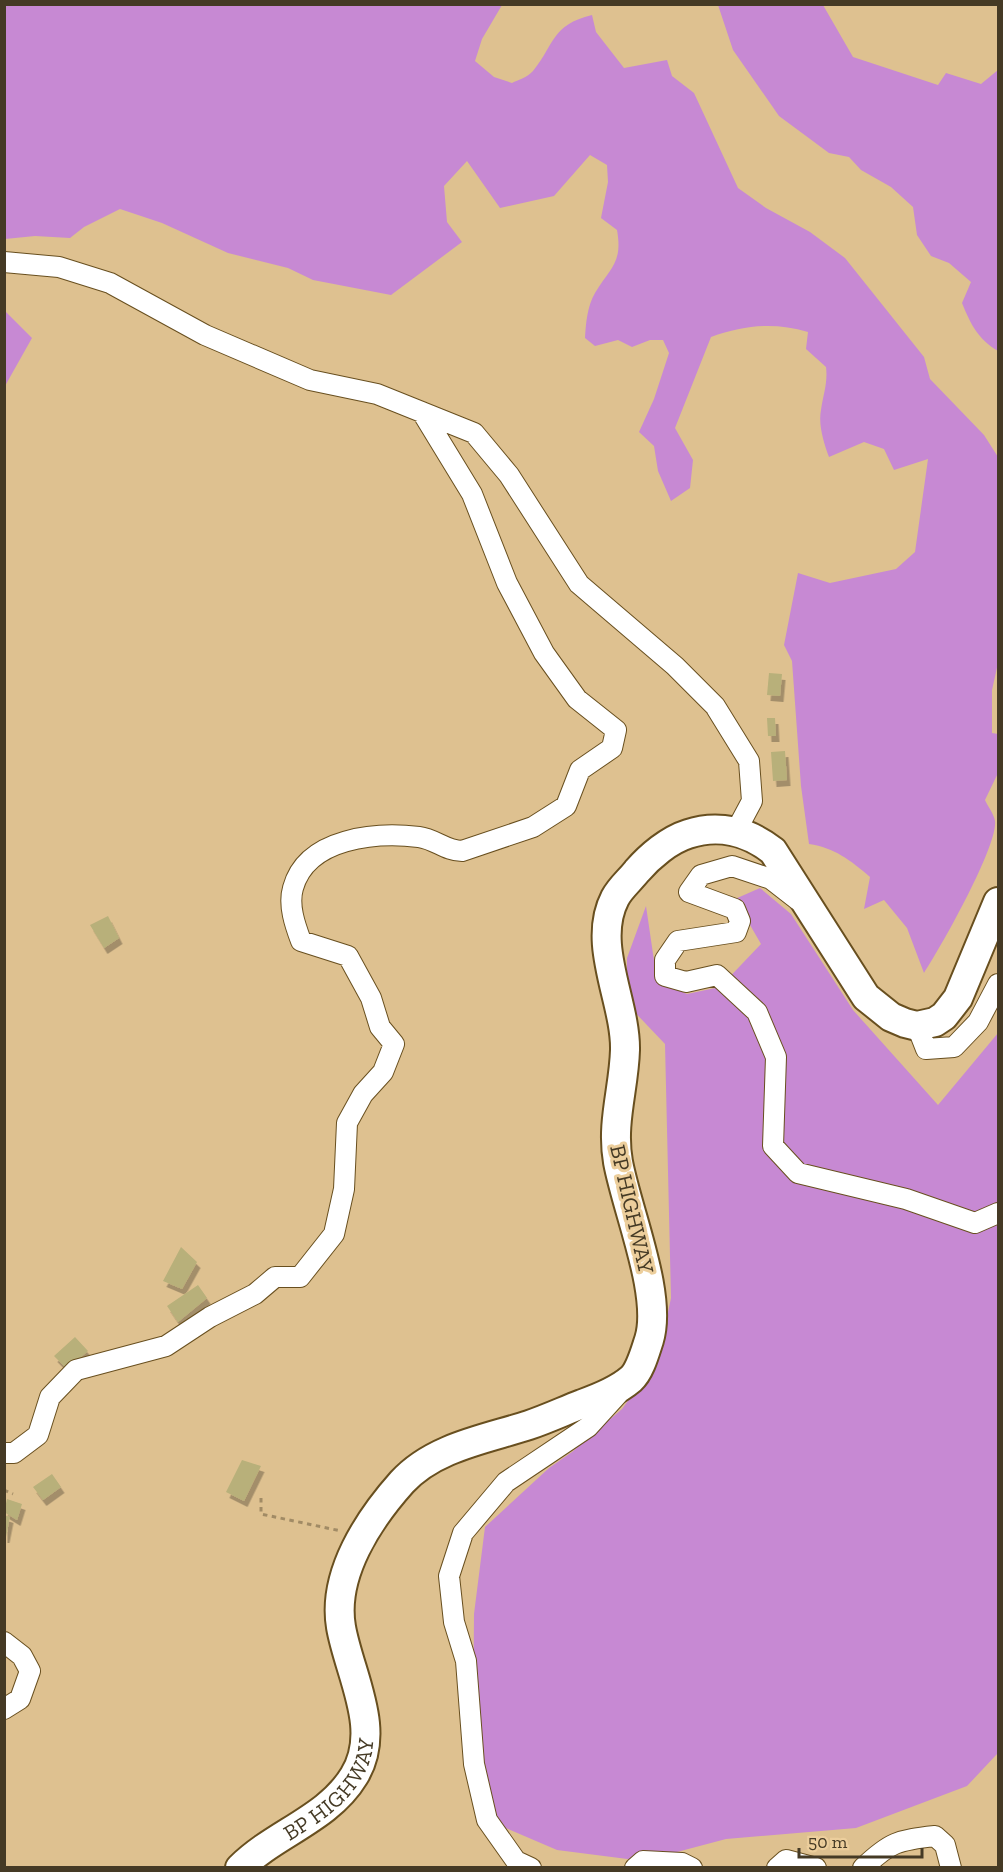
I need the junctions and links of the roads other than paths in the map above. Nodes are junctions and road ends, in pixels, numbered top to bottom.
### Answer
1 (4, 262) edge
2 (422, 412) junction
3 (736, 831) junction
4 (999, 902) edge
5 (810, 910) junction
6 (999, 984) edge
7 (917, 1026) junction
8 (999, 1213) edge
9 (634, 1377) junction
10 (4, 1453) edge
11 (4, 1642) edge
12 (4, 1709) edge
13 (240, 1868) edge
14 (531, 1868) edge
15 (634, 1868) edge
16 (692, 1868) edge
17 (777, 1868) edge
18 (816, 1868) edge
19 (863, 1868) edge
20 (951, 1868) edge

1 - 2 street
2 - 3 street
2 - 10 street
3 - 5 highway, BP HIGHWAY
3 - 9 highway, BP HIGHWAY
4 - 7 highway
5 - 7 highway, BP HIGHWAY
5 - 8 street
6 - 7 street
9 - 13 highway, BP HIGHWAY
9 - 14 street
11 - 12 street
15 - 16 street
17 - 18 street
19 - 20 street

